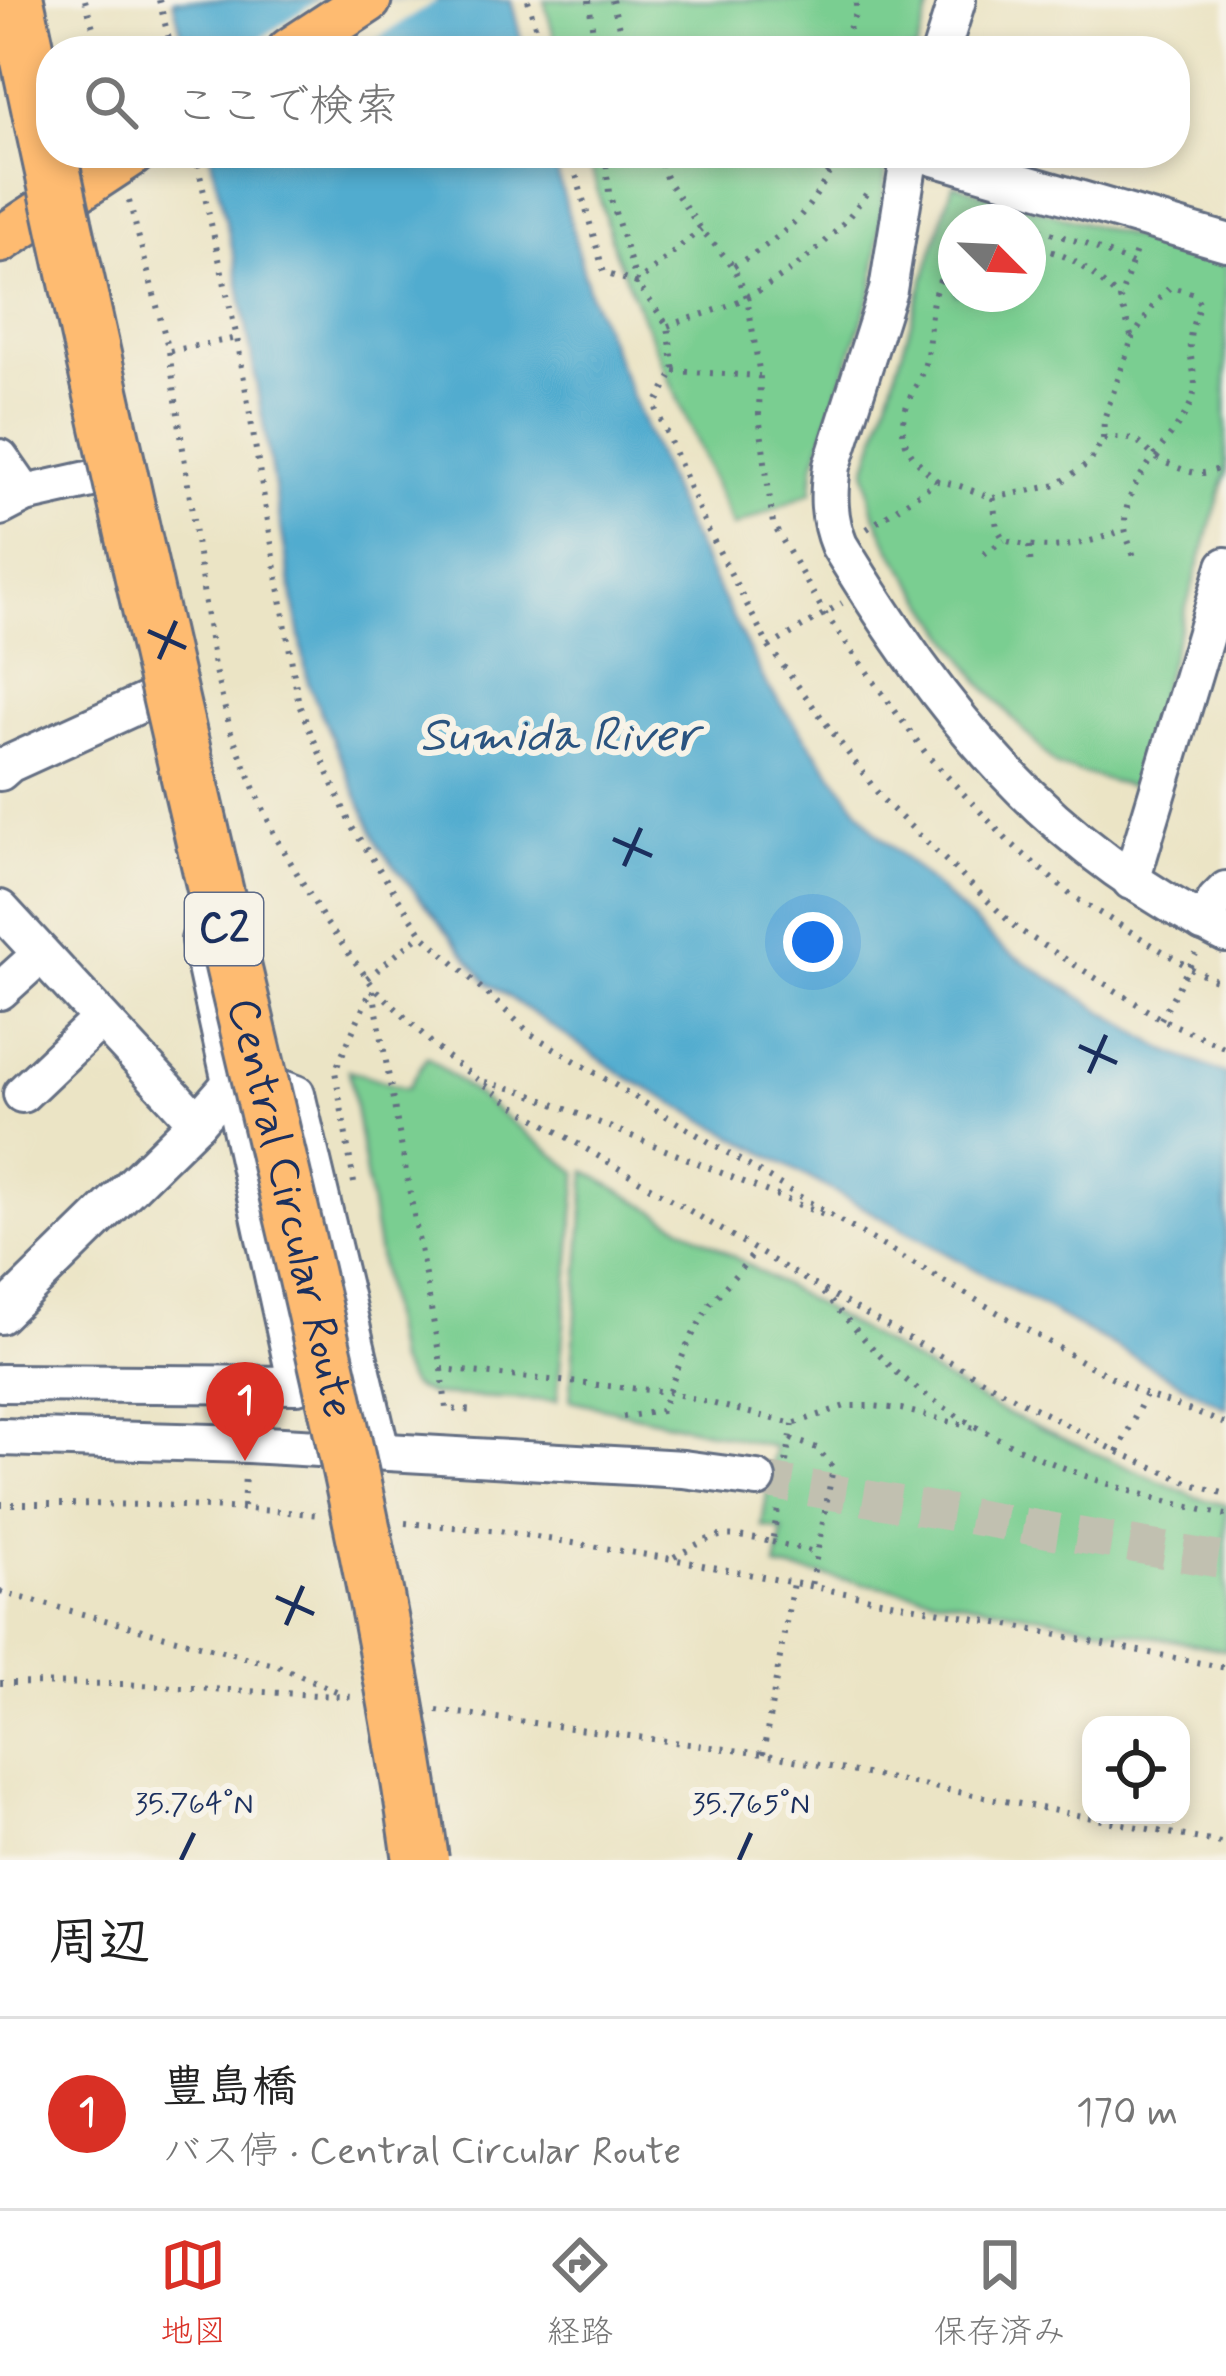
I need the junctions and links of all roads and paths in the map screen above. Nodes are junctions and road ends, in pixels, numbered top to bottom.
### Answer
1 (16, 0) edge
2 (85, 0) edge
3 (159, 0) edge
4 (368, 0) edge
5 (528, 0) edge
6 (590, 0) edge
7 (612, 0) edge
8 (856, 0) edge
9 (957, 0) edge
10 (96, 36) edge
11 (168, 36) edge
12 (313, 36) edge
13 (538, 36) edge
14 (594, 36) edge
15 (622, 36) edge
16 (846, 36) edge
17 (946, 36) edge
18 (36, 95) edge
19 (51, 168) edge
20 (67, 168) edge
21 (128, 168) edge
22 (198, 168) edge
23 (574, 168) edge
24 (606, 168) edge
25 (662, 168) edge
26 (831, 168) edge
27 (908, 168) edge
28 (972, 168) edge
29 (872, 184) dead end
30 (18, 228) edge
31 (701, 229) junction
32 (1046, 232) edge
33 (1226, 242) edge
34 (1138, 248) dead end
35 (1046, 249) edge
36 (1132, 264) junction
37 (733, 266) junction
38 (638, 283) junction
39 (938, 288) edge
40 (747, 297) junction
41 (1120, 299) junction
42 (668, 326) junction
43 (237, 338) junction
44 (1132, 339) junction
45 (169, 351) junction
46 (674, 371) junction
47 (760, 376) junction
48 (1103, 439) junction
49 (1154, 456) junction
50 (0, 458) edge
51 (1226, 470) edge
52 (101, 477) junction
53 (937, 482) junction
54 (993, 498) junction
55 (12, 500) edge
56 (1125, 530) junction
57 (1004, 540) junction
58 (1029, 546) junction
59 (840, 548) junction
60 (983, 554) dead end
61 (1136, 563) dead end
62 (1226, 566) edge
63 (1031, 567) dead end
64 (769, 646) junction
65 (149, 700) junction
66 (0, 772) edge
67 (1131, 881) junction
68 (1226, 890) edge
69 (0, 909) edge
70 (1214, 929) edge
71 (422, 934) junction
72 (41, 953) junction
73 (1190, 968) dead end
74 (370, 982) junction
75 (0, 991) edge
76 (101, 1019) junction
77 (1161, 1019) junction
78 (1226, 1048) edge
79 (479, 1081) junction
80 (232, 1082) junction
81 (22, 1094) dead end
82 (197, 1122) junction
83 (355, 1186) dead end
84 (844, 1223) junction
85 (757, 1250) junction
86 (816, 1286) junction
87 (0, 1316) edge
88 (442, 1370) junction
89 (0, 1383) edge
90 (668, 1392) junction
91 (1145, 1394) junction
92 (477, 1411) dead end
93 (623, 1417) dead end
94 (1226, 1424) edge
95 (974, 1428) junction
96 (0, 1437) edge
97 (790, 1438) dead end
98 (381, 1451) junction
99 (1118, 1452) junction
100 (757, 1479) tunnel mouth
101 (1226, 1494) edge
102 (0, 1504) edge
103 (1226, 1515) edge
104 (336, 1516) dead end
105 (406, 1522) dead end
106 (772, 1542) dead end
107 (817, 1553) junction
108 (793, 1583) junction
109 (811, 1586) junction
110 (0, 1592) edge
111 (1226, 1668) edge
112 (0, 1683) edge
113 (350, 1697) junction
114 (373, 1700) dead end
115 (419, 1707) dead end
116 (763, 1754) junction
117 (1226, 1844) edge
118 (421, 1860) edge
119 (435, 1860) edge

1 - 18 highway, Central Circular Route / C2, bridge
2 - 10 path
3 - 11 path
4 - 12 main road
5 - 13 path
6 - 14 path
7 - 15 path
8 - 16 path
9 - 17 street
19 - 118 highway, Central Circular Route / C2, bridge
20 - 119 highway, Central Circular Route / C2
21 - 30 main road
21 - 45 path
22 - 43 path
23 - 38 path
24 - 38 path
25 - 31 path
26 - 37 path
27 - 59 street
28 - 33 street
29 - 40 path
30 - 52 street
31 - 37 path
31 - 38 path
32 - 36 path
34 - 36 path
35 - 41 path
36 - 41 path
37 - 40 path
38 - 42 path
39 - 53 path
40 - 42 path
40 - 47 path
41 - 44 path
42 - 46 path
43 - 45 path
43 - 71 path
44 - 48 path
44 - 49 path
45 - 74 path
46 - 47 path
46 - 64 path
47 - 64 path
48 - 49 path
48 - 54 path
49 - 51 path
49 - 56 path
50 - 55 street
52 - 55 street
52 - 65 street
53 - 54 path
53 - 59 path
54 - 57 path
56 - 58 path
56 - 61 path
57 - 58 path
57 - 60 path
58 - 63 path
59 - 67 street
62 - 67 street
64 - 77 path
65 - 66 street
65 - 80 street
67 - 70 street
68 - 70 street
69 - 72 street
71 - 74 path
71 - 84 path
72 - 75 street
72 - 76 street
73 - 77 path
74 - 79 path
74 - 83 path
74 - 88 path
76 - 81 street
76 - 82 street
77 - 78 path
79 - 84 path
79 - 85 path
80 - 82 street
80 - 89 street
80 - 98 street
82 - 87 street
84 - 91 path
85 - 86 path
85 - 90 path
86 - 95 path
86 - 99 path
88 - 90 path
88 - 92 path
90 - 93 path
90 - 95 path
91 - 94 path
91 - 99 path
95 - 103 path
96 - 98 street
97 - 107 path
98 - 100 street
99 - 101 path
102 - 104 path
105 - 108 path
106 - 107 path
107 - 109 path
108 - 109 path
108 - 116 path
109 - 111 path
110 - 113 path
112 - 113 path
113 - 114 path
115 - 116 path
116 - 117 path

